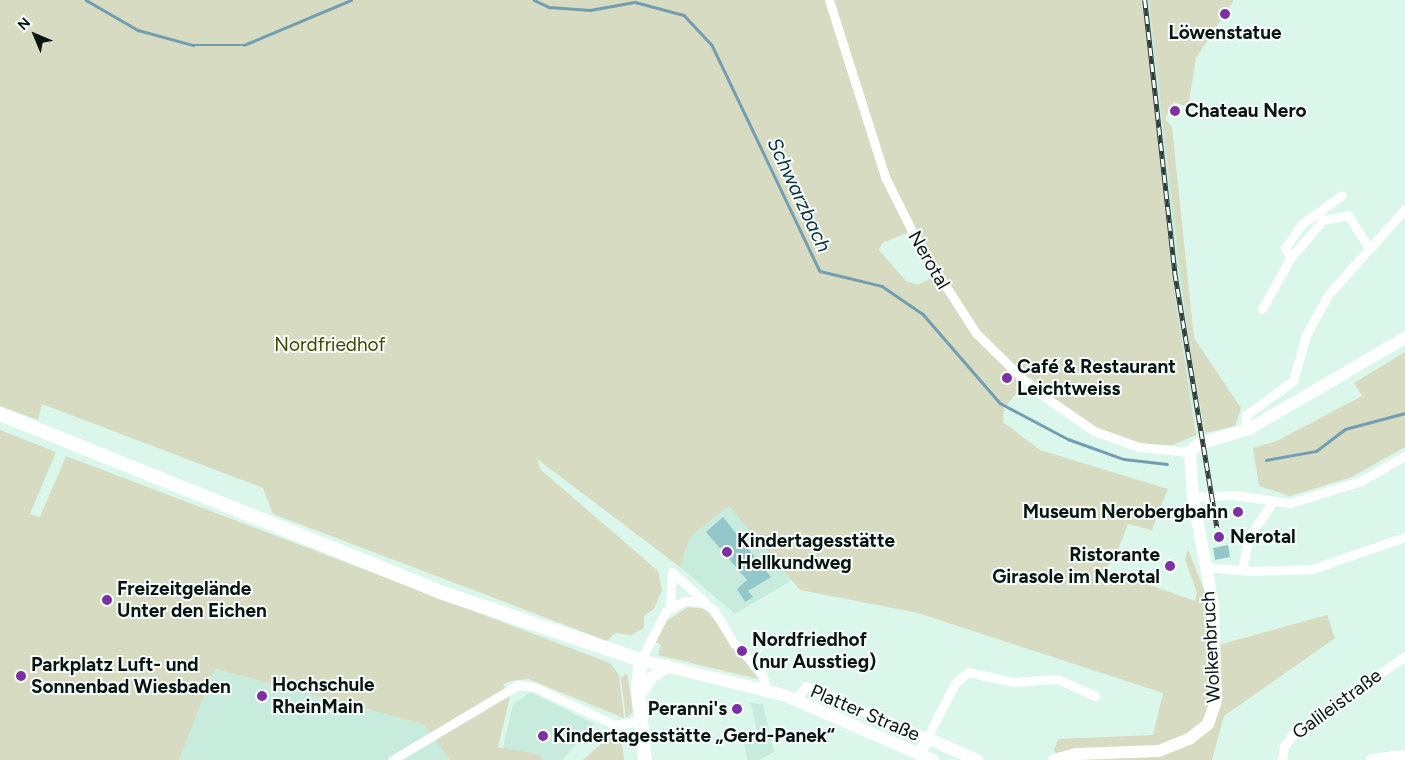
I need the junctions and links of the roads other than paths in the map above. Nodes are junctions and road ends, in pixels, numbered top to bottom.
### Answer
1 (829, 0) edge
2 (1342, 195) dead end
3 (1405, 209) edge
4 (1370, 249) junction
5 (1291, 257) junction
6 (1262, 309) dead end
7 (1405, 338) edge
8 (0, 414) edge
9 (1245, 432) junction
10 (1190, 452) junction
11 (1405, 456) edge
12 (1193, 497) junction
13 (1273, 502) junction
14 (1405, 537) edge
15 (1204, 566) junction
16 (1242, 570) junction
17 (708, 605) junction
18 (670, 608) junction
19 (1405, 656) edge
20 (641, 660) junction
21 (668, 666) junction
22 (766, 690) junction
23 (1095, 696) dead end
24 (638, 697) junction
25 (796, 700) junction
26 (641, 721) junction
27 (927, 738) junction
28 (920, 754) junction
29 (1405, 756) edge
30 (392, 760) edge
31 (645, 760) edge
32 (933, 760) edge
33 (977, 760) edge
34 (1054, 760) edge
35 (1282, 760) edge
36 (1372, 760) edge

1 - 10 street, Nerotal
2 - 5 street
3 - 4 street
4 - 5 street
4 - 9 street
5 - 6 street
7 - 9 street
8 - 20 main road
9 - 10 street
10 - 12 street
11 - 13 street
12 - 13 street
12 - 15 street, Wolkenbruch
13 - 16 street
14 - 16 street
15 - 16 street
15 - 34 street, Wolkenbruch
17 - 18 street
17 - 18 street
17 - 22 street
18 - 20 street
19 - 35 street, Galileistraße
20 - 21 street, Platter Straße
20 - 24 main road
21 - 22 street, Platter Straße
21 - 24 street
22 - 25 street, Platter Straße
23 - 27 street
24 - 26 main road
25 - 27 street, Platter Straße
25 - 28 street, Platter Straße
26 - 30 street
26 - 31 main road
27 - 28 street, Platter Straße
27 - 33 street
28 - 32 street, Platter Straße
29 - 36 street

